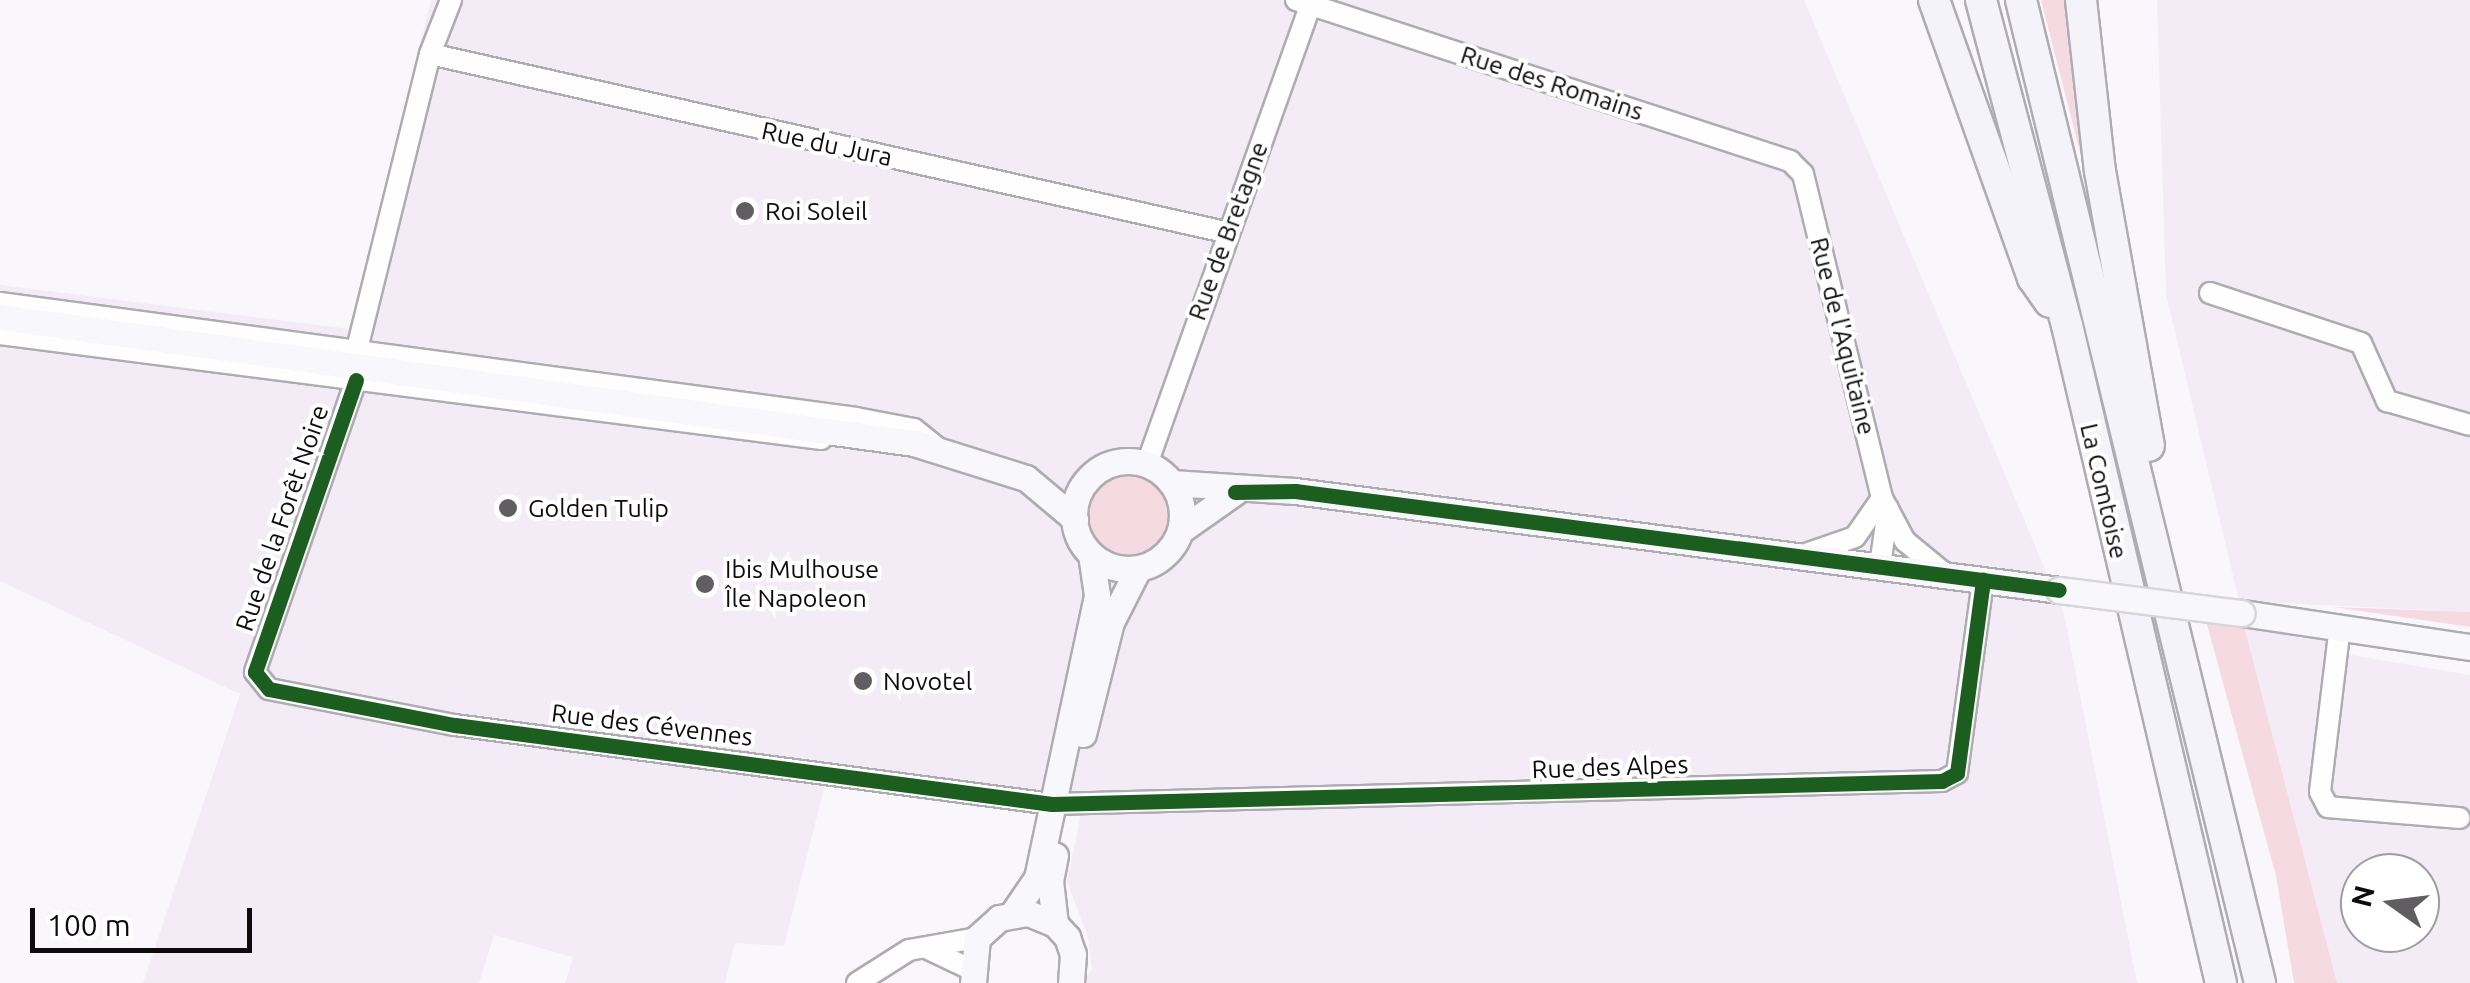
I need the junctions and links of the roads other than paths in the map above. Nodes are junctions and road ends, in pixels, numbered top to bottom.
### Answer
1 (451, 0) edge
2 (1934, 0) edge
3 (1980, 0) edge
4 (2021, 0) edge
5 (2081, 0) edge
6 (1306, 2) edge
7 (430, 54) junction
8 (1803, 174) joint
9 (1225, 232) junction
10 (2210, 293) dead end
11 (0, 303) edge
12 (0, 318) edge
13 (2067, 324) junction
14 (0, 334) edge
15 (357, 349) junction
16 (356, 380) junction
17 (2470, 425) edge
18 (837, 432) junction
19 (938, 448) junction
20 (1147, 464) junction
21 (1026, 478) junction
22 (2140, 478) junction
23 (1089, 479) junction
24 (1172, 483) junction
25 (1236, 492) junction
26 (1885, 503) junction
27 (1074, 518) junction
28 (1180, 530) junction
29 (1090, 554) junction
30 (1800, 556) junction
31 (1880, 566) junction
32 (1138, 569) junction
33 (1946, 575) junction
34 (1983, 580) junction
35 (2340, 626) junction
36 (2470, 647) edge
37 (255, 672) joint
38 (1060, 803) junction
39 (2460, 818) dead end
40 (1012, 913) junction
41 (1055, 924) junction
42 (977, 938) junction
43 (926, 948) junction
44 (972, 976) edge
45 (1076, 979) edge
46 (858, 983) edge
47 (2220, 983) edge
48 (2260, 983) edge

1 - 7 street
2 - 13 highway
3 - 13 highway, La Comtoise
4 - 22 highway, La Comtoise
5 - 22 highway
6 - 8 street, Rue des Romains
6 - 9 street, Rue de Bretagne
7 - 9 street, Rue du Jura
7 - 15 street
8 - 26 street, Rue de l'Aquitaine
9 - 20 street, Rue de Bretagne
10 - 17 street
11 - 15 street
12 - 18 main road
13 - 47 highway, La Comtoise
14 - 16 street
15 - 19 street
16 - 18 street
16 - 37 street, Rue de la Forêt Noire
18 - 19 main road
19 - 21 main road
20 - 23 main road
20 - 24 main road
21 - 23 main road
21 - 27 main road
22 - 48 highway, La Comtoise
23 - 27 main road
24 - 25 main road
24 - 28 main road
25 - 28 main road
25 - 30 main road
26 - 30 street
26 - 31 street, Rue de l'Aquitaine
26 - 33 street, Rue de l'Aquitaine
27 - 29 main road
28 - 32 main road
29 - 32 main road
29 - 38 main road
30 - 31 main road
31 - 33 main road
32 - 38 main road
33 - 34 main road
34 - 35 main road, bridge
34 - 38 street, Rue des Alpes
35 - 36 main road
35 - 39 street
37 - 38 street, Rue des Cévennes
38 - 40 main road
38 - 41 main road
40 - 41 main road
40 - 42 main road
41 - 45 main road
42 - 43 street
42 - 44 main road
43 - 44 street
43 - 46 street

